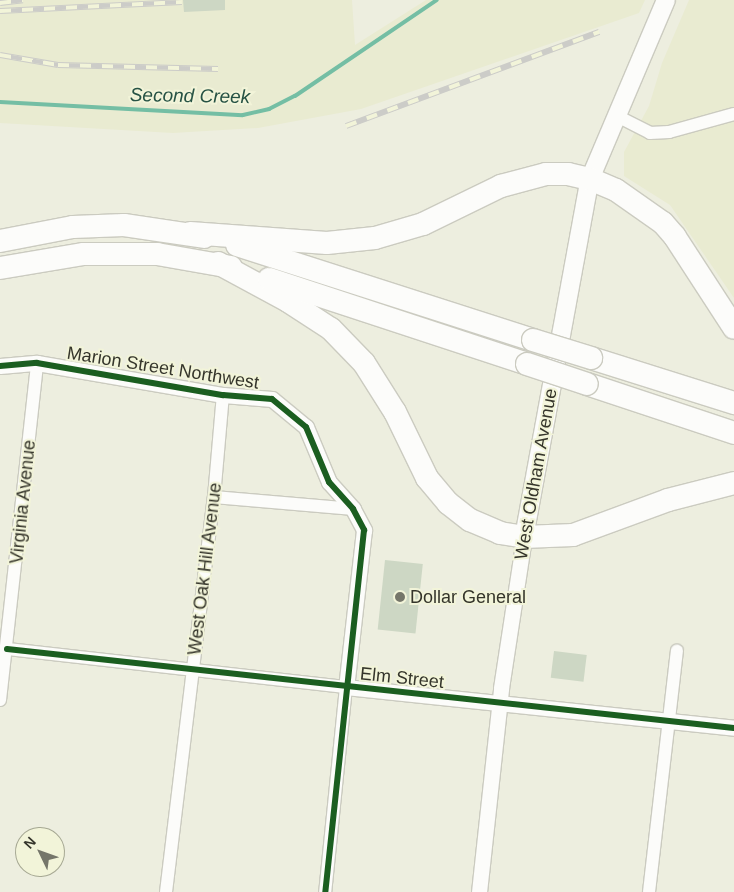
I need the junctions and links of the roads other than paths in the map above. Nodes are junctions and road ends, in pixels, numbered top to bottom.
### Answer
1 (666, 0) edge
2 (734, 114) edge
3 (615, 115) junction
4 (590, 179) junction
5 (190, 234) junction
6 (0, 241) edge
7 (218, 263) junction
8 (0, 268) edge
9 (734, 328) edge
10 (37, 363) junction
11 (0, 366) edge
12 (223, 395) junction
13 (734, 403) edge
14 (734, 433) edge
15 (734, 483) edge
16 (214, 496) junction
17 (352, 509) junction
18 (524, 538) junction
19 (7, 649) junction
20 (677, 651) dead end
21 (193, 668) junction
22 (346, 687) junction
23 (0, 694) edge
24 (0, 700) edge
25 (499, 702) junction
26 (669, 721) junction
27 (734, 728) edge
28 (166, 892) edge
29 (325, 892) edge
30 (479, 892) edge
31 (649, 892) edge

1 - 3 main road, West Oldham Avenue
2 - 3 street
3 - 4 main road, West Oldham Avenue
4 - 5 highway
4 - 9 highway
4 - 18 main road, West Oldham Avenue
5 - 6 highway
5 - 13 highway, bridge
7 - 8 highway
7 - 14 highway, bridge
7 - 18 highway
10 - 11 street, Marion Street Northwest
10 - 12 street, Marion Street Northwest
10 - 19 street, Virginia Avenue
12 - 16 street, West Oak Hill Avenue
12 - 17 street, Marion Street Northwest
15 - 18 highway
16 - 17 street
16 - 21 street, West Oak Hill Avenue
17 - 22 street, Marion Street Northwest
18 - 25 street, West Oldham Avenue
19 - 21 street, Elm Street
19 - 23 street, Virginia Avenue
20 - 26 street
21 - 22 street, Elm Street
21 - 28 street, West Oak Hill Avenue
22 - 25 street, Elm Street
22 - 29 street
23 - 24 street, Virginia Avenue
25 - 26 street, Elm Street
25 - 30 street, West Oldham Avenue
26 - 27 street, Elm Street
26 - 31 street

